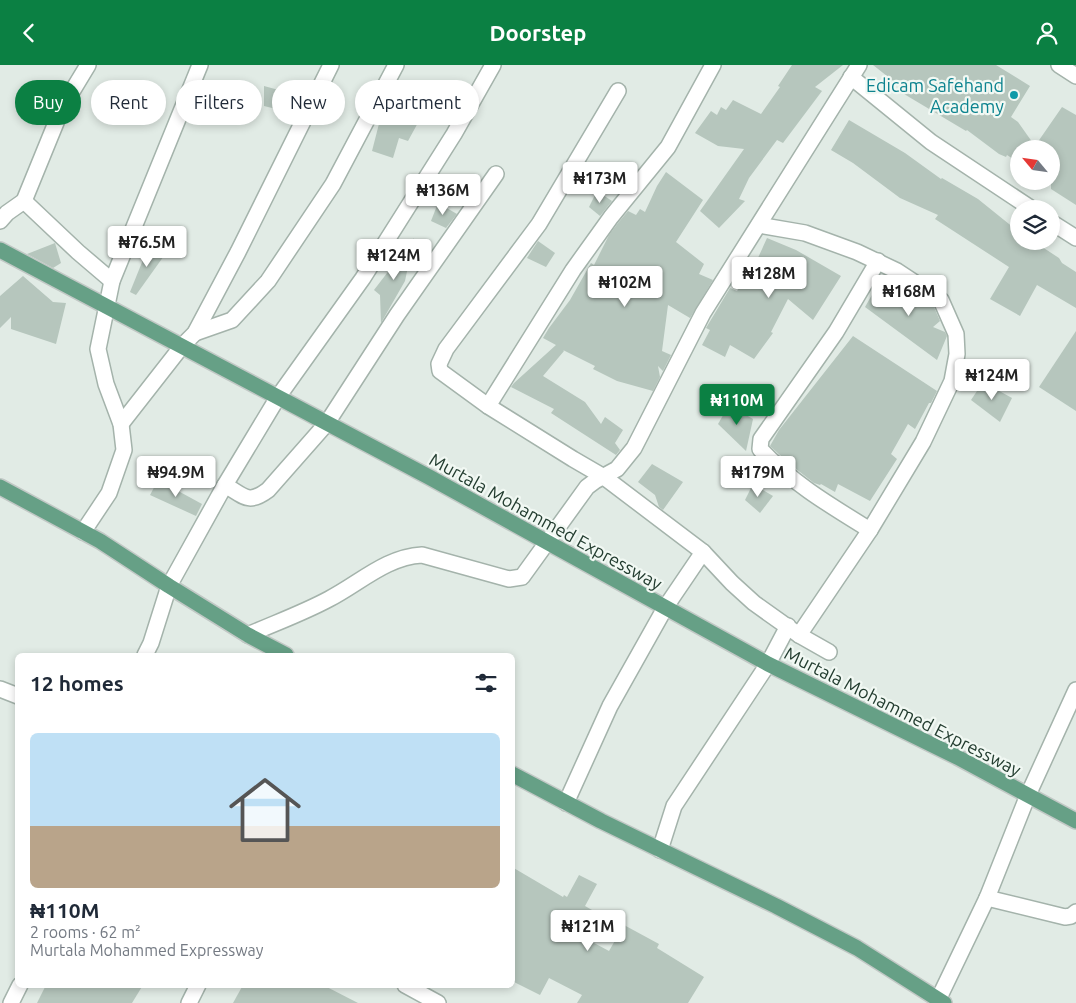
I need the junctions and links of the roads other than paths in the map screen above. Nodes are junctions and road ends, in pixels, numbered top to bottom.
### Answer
1 (88, 65) edge
2 (200, 65) edge
3 (331, 65) edge
4 (396, 65) edge
5 (493, 65) edge
6 (713, 65) edge
7 (1060, 65) edge
8 (855, 71) edge
9 (1076, 76) edge
10 (618, 91) dead end
11 (496, 173) dead end
12 (1018, 200) edge
13 (24, 201) junction
14 (0, 221) edge
15 (759, 225) junction
16 (1060, 227) edge
17 (1076, 238) edge
18 (0, 250) edge
19 (878, 261) junction
20 (112, 281) junction
21 (107, 307) junction
22 (195, 333) junction
23 (182, 346) junction
24 (278, 397) junction
25 (488, 406) junction
26 (327, 423) junction
27 (121, 424) junction
28 (604, 477) junction
29 (225, 485) junction
30 (0, 487) edge
31 (870, 530) junction
32 (84, 532) junction
33 (547, 543) junction
34 (703, 552) junction
35 (168, 586) junction
36 (664, 607) junction
37 (794, 631) junction
38 (248, 635) junction
39 (829, 652) dead end
40 (146, 653) edge
41 (282, 653) edge
42 (768, 664) junction
43 (0, 689) edge
44 (1076, 690) edge
45 (15, 695) edge
46 (515, 776) edge
47 (1028, 795) junction
48 (566, 803) junction
49 (1076, 821) edge
50 (660, 850) junction
51 (987, 898) junction
52 (1076, 911) edge
53 (18, 988) edge
54 (196, 988) edge
55 (410, 988) edge
56 (941, 1001) edge
57 (11, 1003) edge
58 (189, 1003) edge
59 (438, 1003) edge

1 - 13 street
2 - 20 street
3 - 22 street
4 - 22 street
5 - 24 street
6 - 25 street
7 - 9 street
8 - 12 street
8 - 15 street
10 - 25 street
11 - 26 street
13 - 14 street
13 - 20 street
15 - 19 street
15 - 28 street
16 - 17 street
18 - 21 main road, Murtala Mohammed Expressway
19 - 31 street
19 - 31 street
20 - 21 street
21 - 23 main road, Murtala Mohammed Expressway
21 - 27 street
22 - 23 street
23 - 24 main road, Murtala Mohammed Expressway
23 - 27 street
24 - 26 main road, Murtala Mohammed Expressway
24 - 29 street
25 - 28 street
26 - 29 street
26 - 33 main road, Murtala Mohammed Expressway
27 - 32 street
28 - 33 street
28 - 34 street
29 - 35 street
30 - 32 main road
31 - 37 street
32 - 35 main road
33 - 36 main road, Murtala Mohammed Expressway
33 - 38 street
34 - 36 street
34 - 37 street
35 - 38 main road
35 - 40 street
36 - 42 main road, Murtala Mohammed Expressway
36 - 48 street
37 - 39 street
37 - 42 street
38 - 41 main road
42 - 47 main road, Murtala Mohammed Expressway
42 - 50 street
43 - 45 street
44 - 47 street
46 - 48 main road
47 - 49 main road, Murtala Mohammed Expressway
47 - 51 street
48 - 50 main road
50 - 56 main road
51 - 52 street
51 - 56 street
53 - 57 street
54 - 58 street
55 - 59 street

